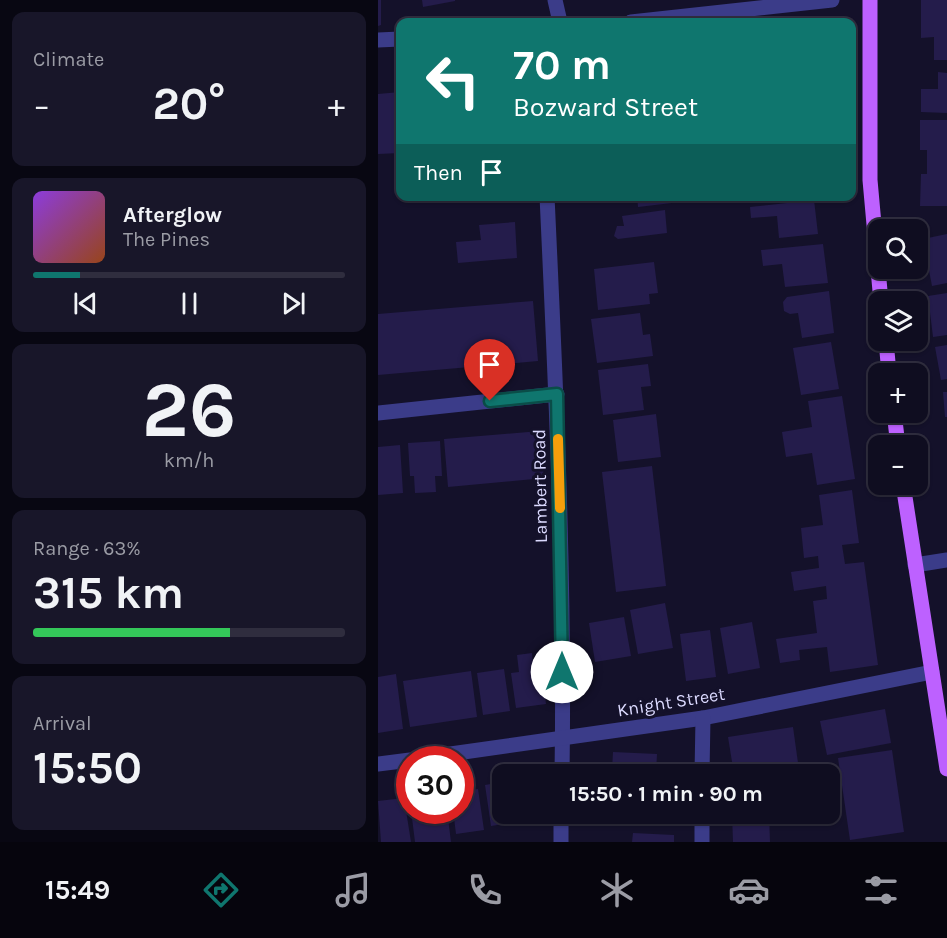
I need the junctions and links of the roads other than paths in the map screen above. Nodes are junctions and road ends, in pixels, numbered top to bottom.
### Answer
1 (555, 0) edge
2 (832, 0) edge
3 (870, 0) edge
4 (559, 18) edge
5 (668, 18) edge
6 (396, 39) edge
7 (378, 40) edge
8 (547, 201) edge
9 (880, 291) edge
10 (557, 394) junction
11 (378, 413) edge
12 (905, 495) edge
13 (947, 560) edge
14 (915, 565) junction
15 (932, 672) junction
16 (703, 718) junction
17 (562, 738) junction
18 (474, 751) edge
19 (396, 762) edge
20 (378, 764) edge
21 (562, 764) edge
22 (702, 764) edge
23 (947, 769) edge
24 (561, 824) edge
25 (702, 824) edge
26 (561, 842) edge
27 (702, 842) edge

1 - 4 street
2 - 5 street
3 - 9 main road
6 - 7 street
8 - 10 street, Lambert Road
10 - 11 street
10 - 17 street, Lambert Road
12 - 14 main road
13 - 14 street
14 - 15 main road
15 - 16 street, Knight Street
15 - 23 main road
16 - 17 street, Knight Street
16 - 22 street
17 - 18 street, Knight Street
17 - 21 street, Lambert Road
19 - 20 street
24 - 26 street
25 - 27 street

